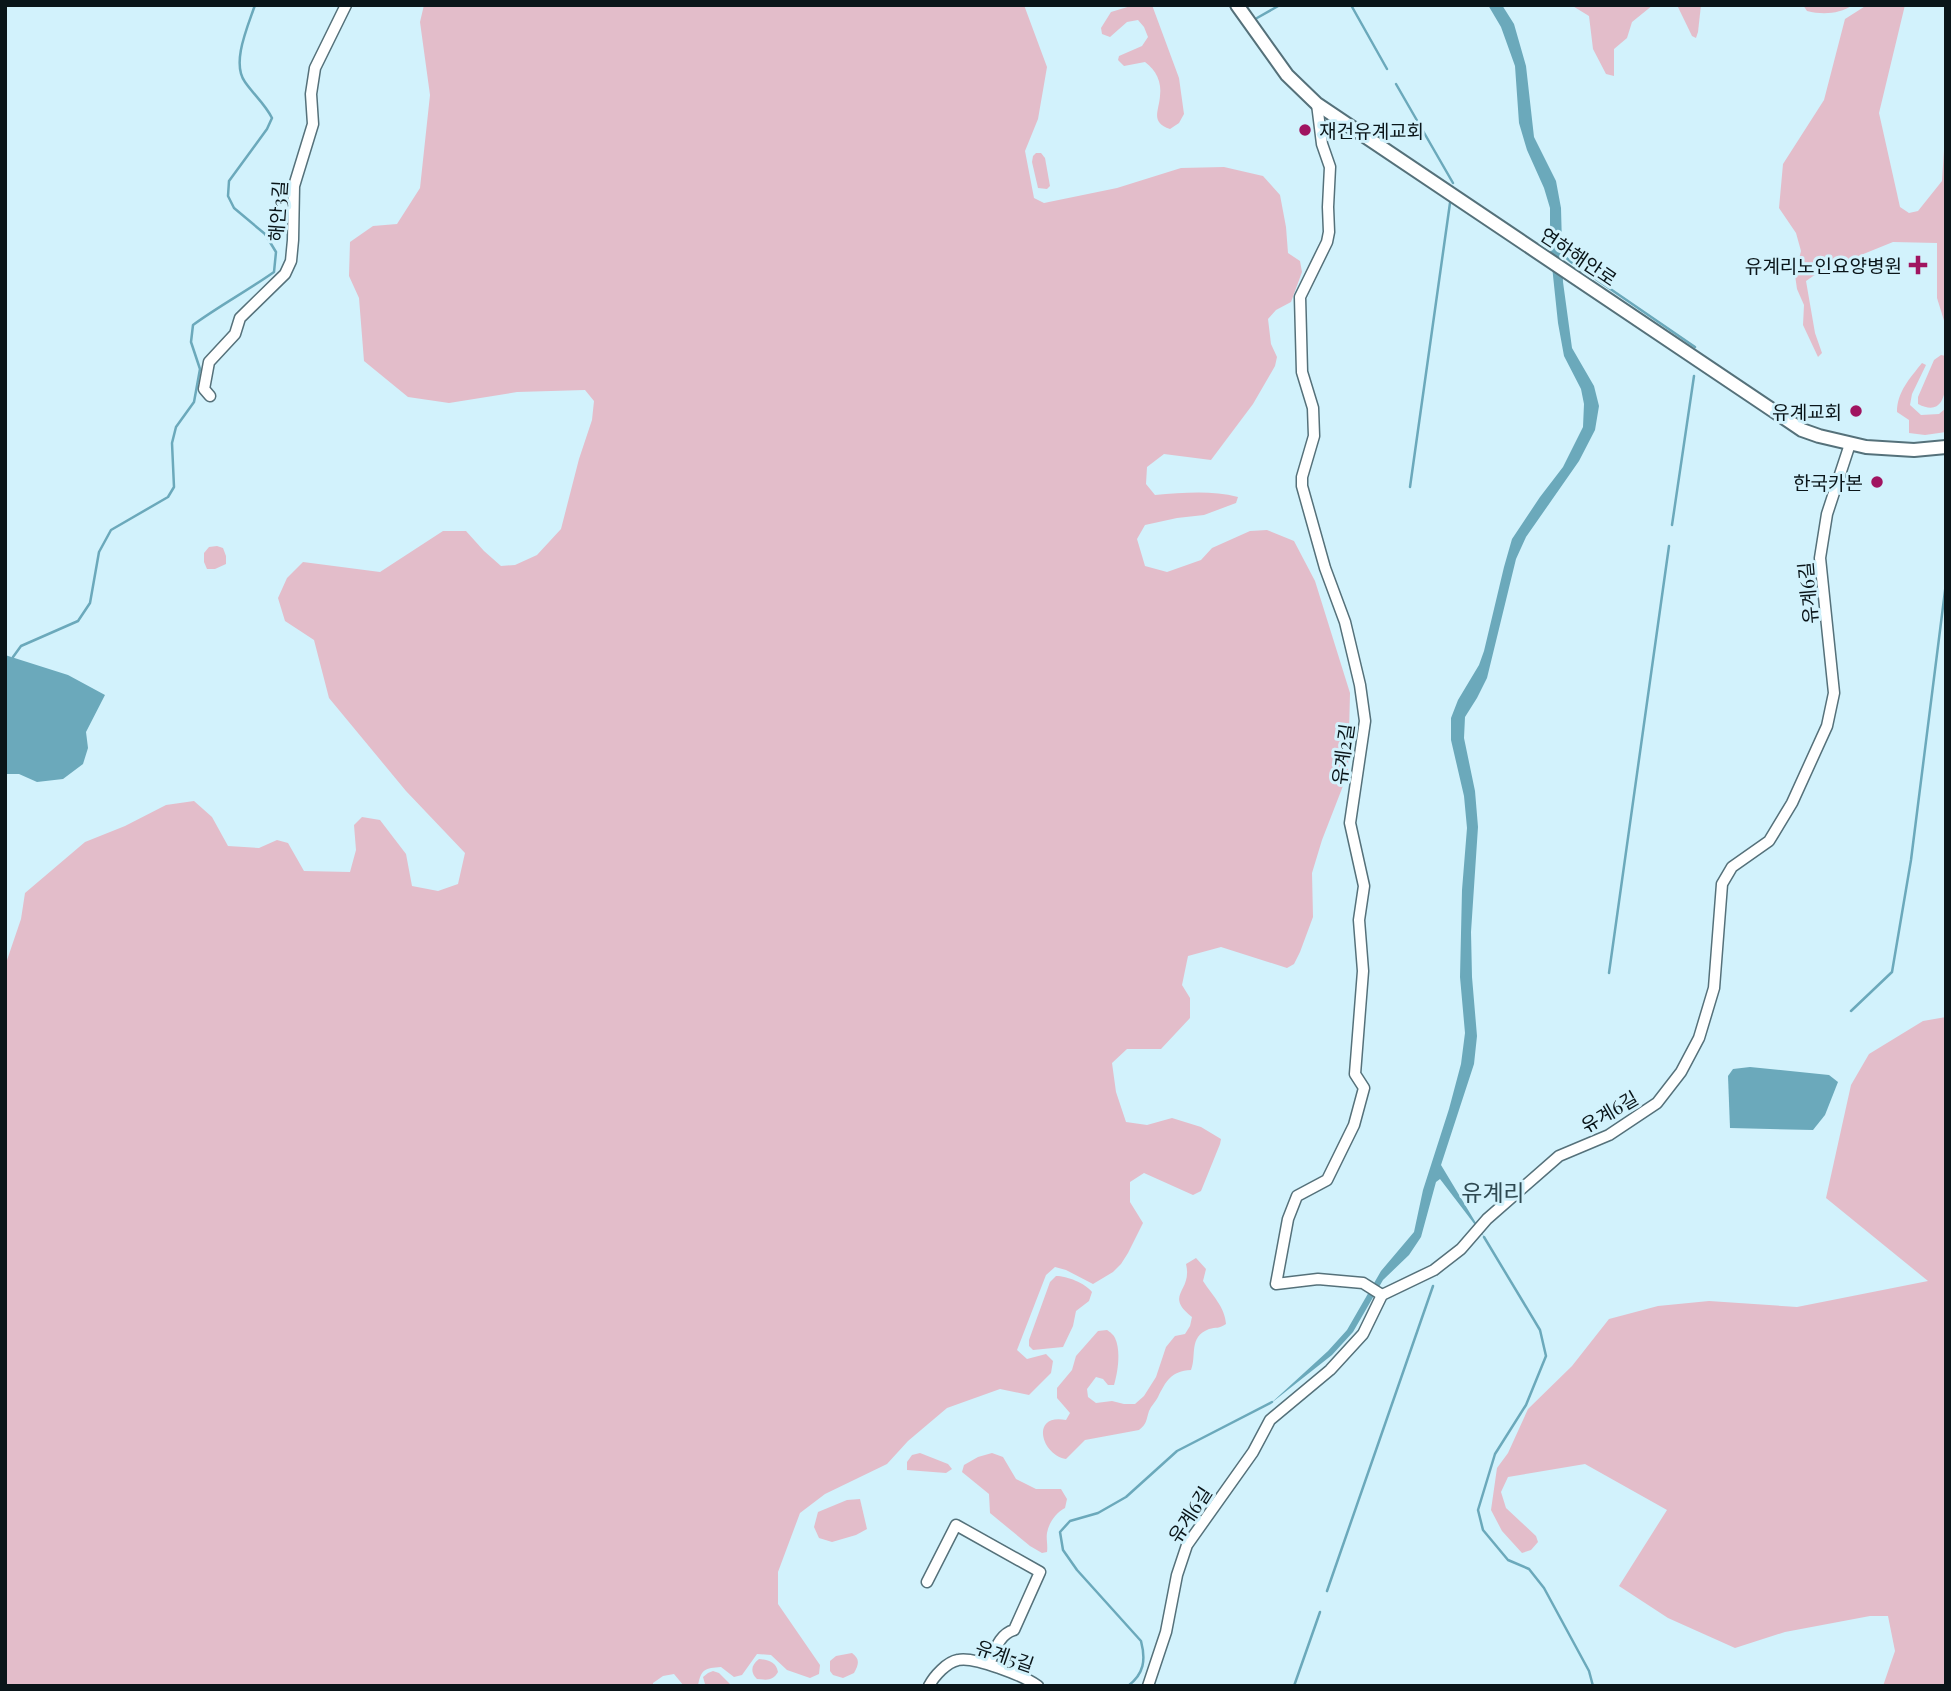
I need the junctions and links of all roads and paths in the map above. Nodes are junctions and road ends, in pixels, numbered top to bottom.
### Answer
1 (346, 5) edge
2 (1237, 5) edge
3 (1317, 104) junction
4 (210, 396) dead end
5 (1850, 444) junction
6 (1946, 447) edge
7 (1382, 1295) junction
8 (927, 1582) dead end
9 (989, 1664) junction
10 (929, 1686) edge
11 (1038, 1686) edge
12 (1148, 1686) edge

1 - 4 street, 해안3길
2 - 3 street, 연하해안로
3 - 5 street, 연하해안로
3 - 7 street, 유계2길
5 - 6 street, 연하해안로
5 - 7 street, 유계6길
7 - 12 street, 유계6길
8 - 9 street
9 - 10 street, 유계5길
9 - 11 street, 유계5길

